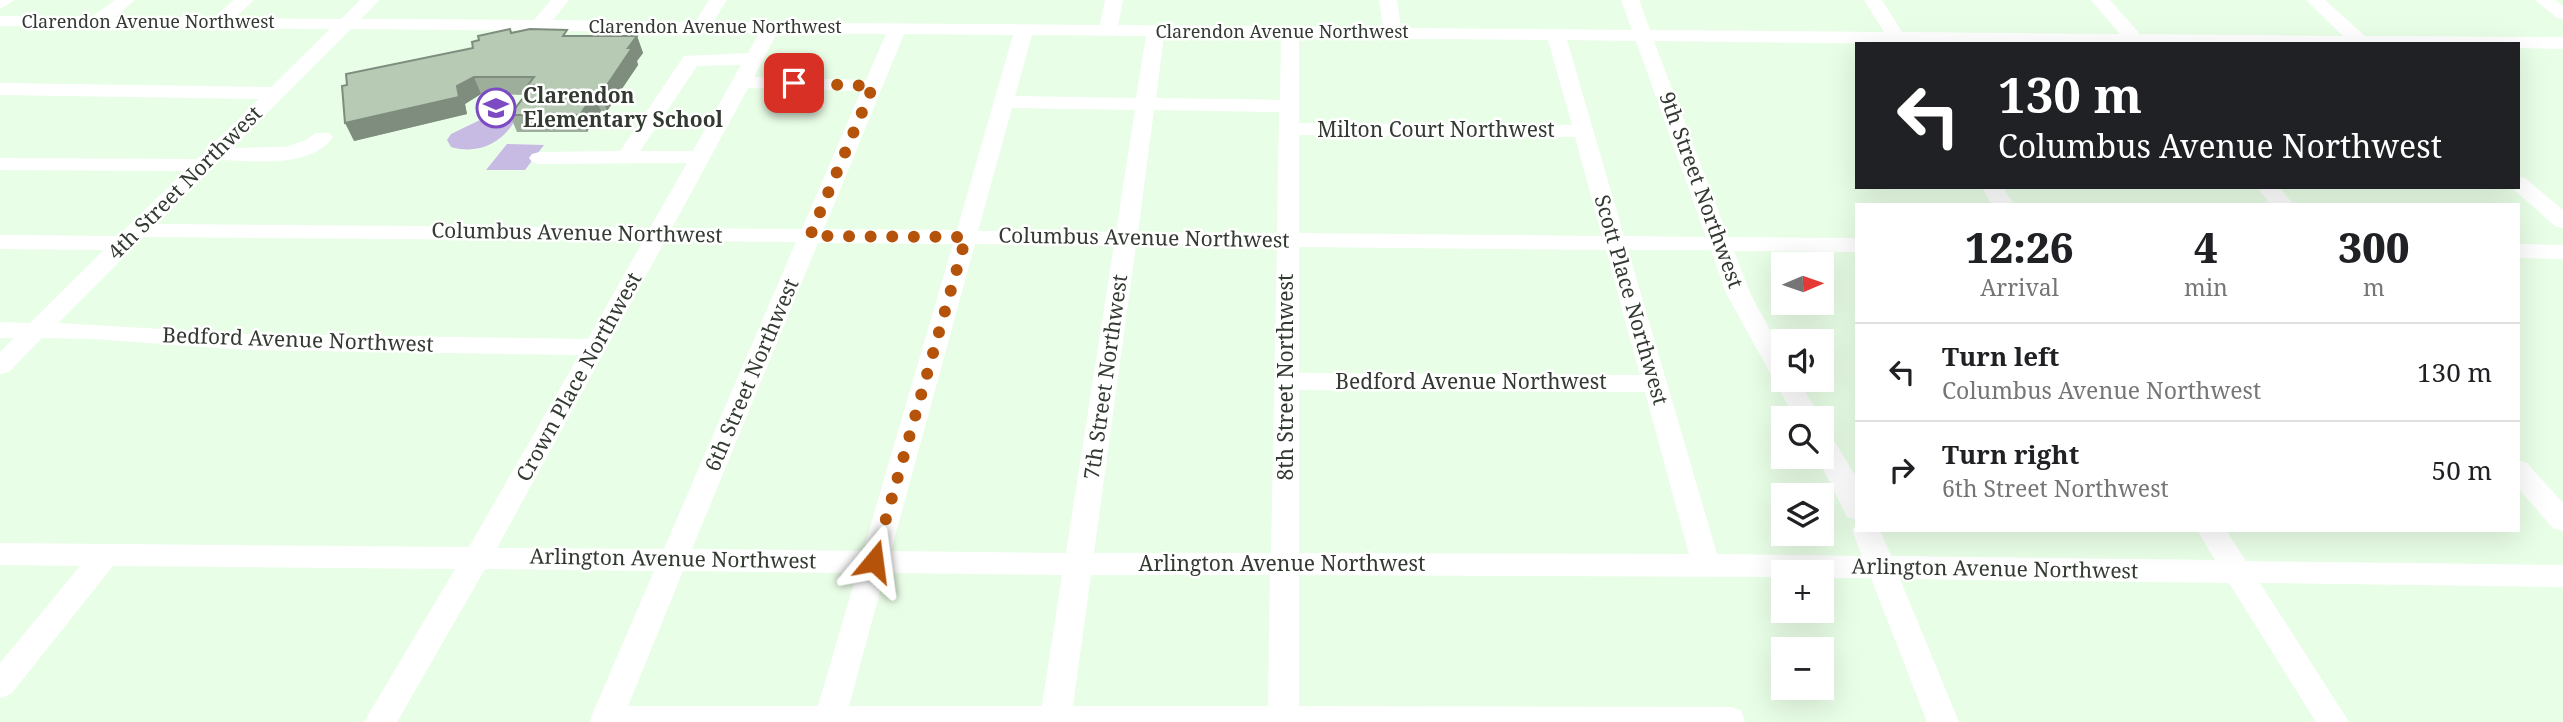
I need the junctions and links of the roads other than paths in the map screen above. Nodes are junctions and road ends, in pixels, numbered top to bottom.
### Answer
1 (6, 0) edge
2 (126, 0) edge
3 (245, 0) edge
4 (370, 0) edge
5 (560, 0) edge
6 (718, 0) edge
7 (1114, 0) edge
8 (1388, 0) edge
9 (1630, 0) edge
10 (1873, 0) edge
11 (2100, 0) edge
12 (2315, 0) edge
13 (2544, 0) edge
14 (0, 4) edge
15 (2563, 14) edge
16 (0, 21) edge
17 (97, 22) junction
18 (218, 23) junction
19 (345, 24) junction
20 (539, 26) junction
21 (701, 27) junction
22 (771, 28) junction
23 (897, 29) junction
24 (1024, 30) junction
25 (1108, 31) junction
26 (1156, 31) junction
27 (1290, 32) junction
28 (1392, 33) junction
29 (1556, 34) junction
30 (1644, 35) junction
31 (1899, 41) edge
32 (2137, 41) edge
33 (2361, 42) edge
34 (2520, 43) edge
35 (2563, 43) edge
36 (754, 60) junction
37 (742, 82) junction
38 (873, 86) junction
39 (0, 89) edge
40 (276, 93) junction
41 (1004, 102) junction
42 (1146, 105) junction
43 (1288, 117) junction
44 (1584, 131) junction
45 (323, 137) dead end
46 (702, 157) junction
47 (538, 158) dead end
48 (626, 158) junction
49 (208, 160) junction
50 (0, 164) edge
51 (2520, 184) edge
52 (2269, 189) edge
53 (2281, 203) edge
54 (2563, 221) edge
55 (660, 234) junction
56 (131, 236) junction
57 (810, 236) junction
58 (966, 237) junction
59 (1127, 237) junction
60 (1287, 240) junction
61 (0, 242) edge
62 (1615, 242) junction
63 (1720, 244) junction
64 (1855, 245) edge
65 (2520, 251) edge
66 (2563, 252) edge
67 (0, 330) edge
68 (36, 331) junction
69 (596, 347) junction
70 (1771, 354) edge
71 (0, 366) edge
72 (1287, 381) junction
73 (1654, 384) junction
74 (1834, 463) edge
75 (2520, 473) edge
76 (1855, 505) edge
77 (2563, 521) edge
78 (1867, 532) edge
79 (2212, 532) edge
80 (0, 554) edge
81 (106, 554) junction
82 (476, 557) junction
83 (674, 559) junction
84 (874, 561) junction
85 (1285, 563) junction
86 (1079, 564) junction
87 (1706, 565) junction
88 (1882, 568) junction
89 (2238, 572) junction
90 (2563, 576) edge
91 (0, 685) edge
92 (1730, 720) dead end
93 (606, 721) edge
94 (829, 721) edge
95 (1055, 721) edge
96 (1283, 721) edge
97 (380, 722) edge
98 (1943, 722) edge
99 (2333, 722) edge

1 - 14 street
2 - 17 street
3 - 18 street
4 - 19 street, 4th Street Northwest
5 - 20 street
6 - 21 street
7 - 25 street
8 - 28 street
9 - 30 street, 9th Street Northwest
10 - 31 street
11 - 32 street
12 - 33 street
13 - 15 street
16 - 17 street, Clarendon Avenue Northwest
17 - 18 street, Clarendon Avenue Northwest
18 - 19 street, Clarendon Avenue Northwest
19 - 20 street, Clarendon Avenue Northwest
19 - 40 street, 4th Street Northwest
20 - 21 street, Clarendon Avenue Northwest
21 - 22 street, Clarendon Avenue Northwest
22 - 23 street, Clarendon Avenue Northwest
22 - 36 street, Crown Place Northwest
23 - 24 street, Clarendon Avenue Northwest
23 - 38 street, 6th Street Northwest
24 - 25 street, Clarendon Avenue Northwest
24 - 41 street
25 - 26 street, Clarendon Avenue Northwest
26 - 27 street, Clarendon Avenue Northwest
26 - 42 street, 7th Street Northwest
27 - 28 street, Clarendon Avenue Northwest
27 - 43 street, 8th Street Northwest
28 - 29 street, Clarendon Avenue Northwest
29 - 30 street, Clarendon Avenue Northwest
29 - 44 street, Scott Place Northwest
30 - 31 street, Clarendon Avenue Northwest
30 - 63 street, 9th Street Northwest
31 - 32 street, Clarendon Avenue Northwest
32 - 33 street, Clarendon Avenue Northwest
34 - 35 street, Clarendon Avenue Northwest
36 - 37 street, Crown Place Northwest
36 - 48 street
37 - 38 street
37 - 46 street, Crown Place Northwest
38 - 57 street, 6th Street Northwest
39 - 40 street
40 - 49 street, 4th Street Northwest
41 - 42 street, Milton Court Northwest
41 - 58 street
42 - 43 street, Milton Court Northwest
42 - 59 street, 7th Street Northwest
43 - 44 street, Milton Court Northwest
43 - 60 street, 8th Street Northwest
44 - 62 street, Scott Place Northwest
45 - 49 street
46 - 48 street
46 - 55 street, Crown Place Northwest
47 - 48 street
49 - 50 street
49 - 56 street, 4th Street Northwest
51 - 54 street
52 - 53 street
55 - 56 street, Columbus Avenue Northwest
55 - 57 street, Columbus Avenue Northwest
55 - 69 street, Crown Place Northwest
56 - 61 street, Columbus Avenue Northwest
56 - 68 street, 4th Street Northwest
57 - 58 street, Columbus Avenue Northwest
57 - 83 street, 6th Street Northwest
58 - 59 street, Columbus Avenue Northwest
58 - 84 street
59 - 60 street, Columbus Avenue Northwest
59 - 86 street, 7th Street Northwest
60 - 62 street, Columbus Avenue Northwest
60 - 72 street, 8th Street Northwest
62 - 63 street, Columbus Avenue Northwest
62 - 73 street, Scott Place Northwest
63 - 64 street, Columbus Avenue Northwest
63 - 70 street, 9th Street Northwest
65 - 66 street
67 - 68 street, Bedford Avenue Northwest
68 - 69 street, Bedford Avenue Northwest
68 - 71 street, 4th Street Northwest
69 - 82 street, Crown Place Northwest
72 - 73 street, Bedford Avenue Northwest
72 - 85 street, 8th Street Northwest
73 - 87 street, Scott Place Northwest
74 - 76 street
75 - 77 street
78 - 88 street
79 - 89 street
80 - 81 street, Arlington Avenue Northwest
81 - 82 street, Arlington Avenue Northwest
81 - 91 street
82 - 83 street, Arlington Avenue Northwest
82 - 97 street, Crown Place Northwest
83 - 84 street, Arlington Avenue Northwest
83 - 93 street, 6th Street Northwest
84 - 86 street, Arlington Avenue Northwest
84 - 94 street
85 - 86 street, Arlington Avenue Northwest
85 - 87 street, Arlington Avenue Northwest
85 - 96 street, 8th Street Northwest
86 - 95 street, 7th Street Northwest
87 - 88 street, Arlington Avenue Northwest
88 - 89 street, Arlington Avenue Northwest
88 - 98 street
89 - 90 street, Arlington Avenue Northwest
89 - 99 street
92 - 96 street
93 - 94 street
94 - 95 street
95 - 96 street

